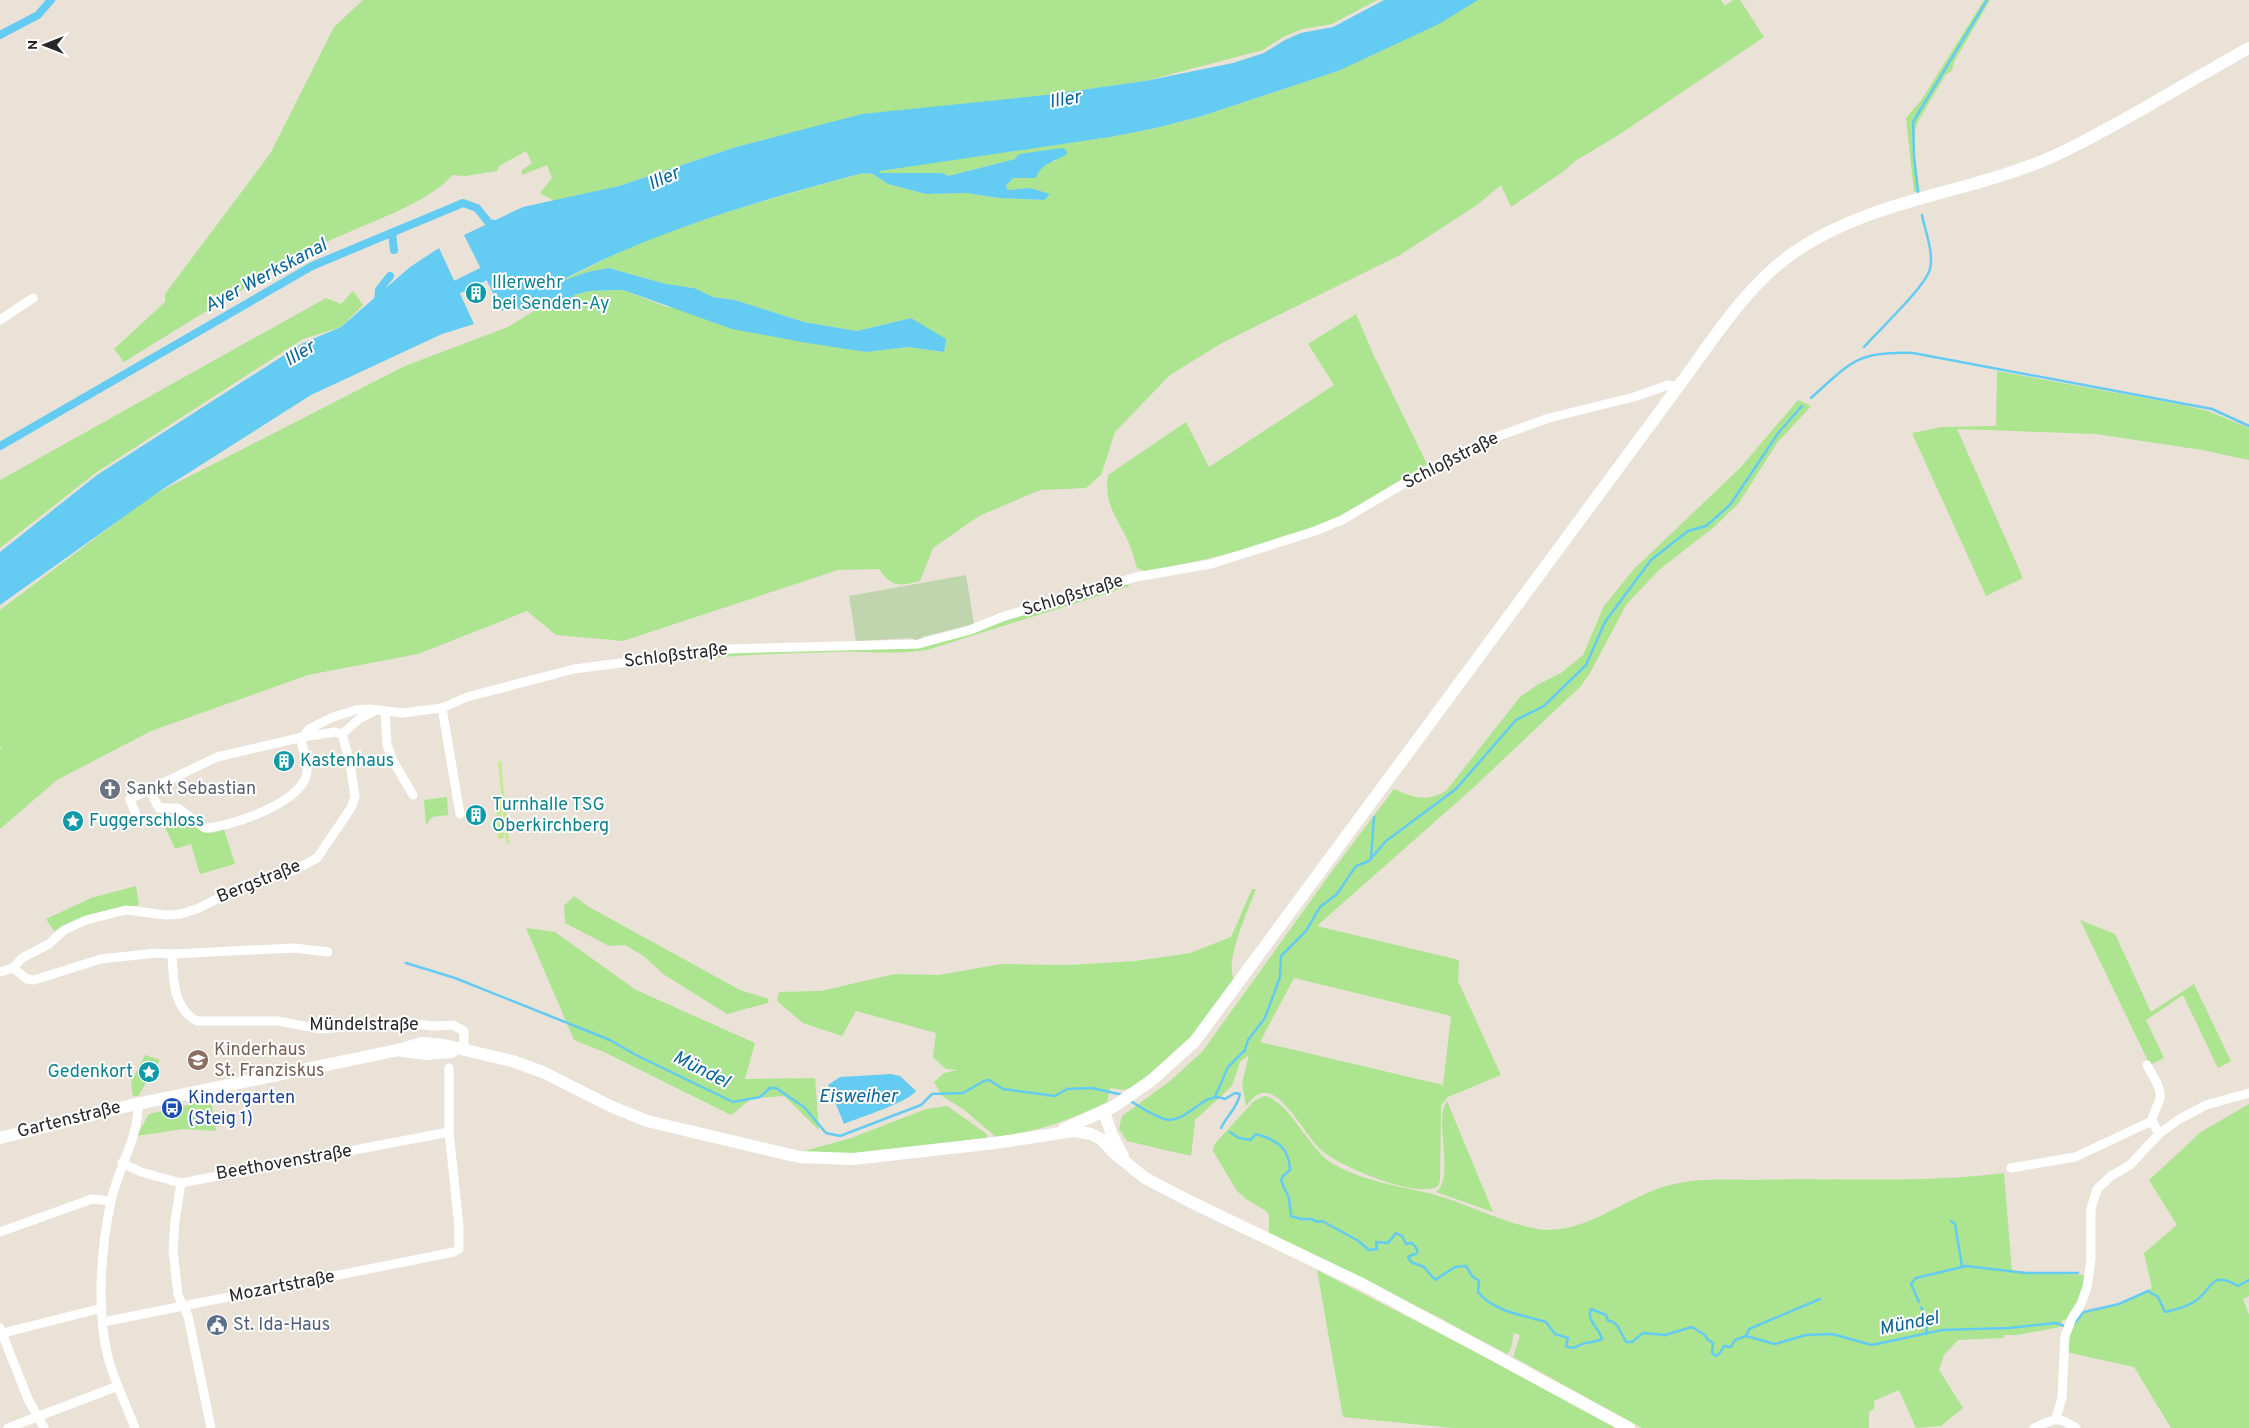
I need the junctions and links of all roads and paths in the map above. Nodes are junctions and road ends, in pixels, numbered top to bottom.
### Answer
1 (2249, 48) edge
2 (33, 298) dead end
3 (0, 320) edge
4 (1678, 387) junction
5 (442, 708) junction
6 (381, 711) junction
7 (342, 734) junction
8 (302, 738) junction
9 (149, 790) junction
10 (413, 795) dead end
11 (460, 814) dead end
12 (139, 823) dead end
13 (328, 952) dead end
14 (172, 954) junction
15 (13, 968) junction
16 (0, 972) edge
17 (464, 1051) junction
18 (2147, 1065) dead end
19 (450, 1068) dead end
20 (2249, 1093) edge
21 (138, 1103) junction
22 (1104, 1112) junction
23 (2152, 1121) junction
24 (449, 1132) junction
25 (1055, 1133) junction
26 (2160, 1134) junction
27 (0, 1138) edge
28 (1102, 1139) junction
29 (122, 1163) junction
30 (1126, 1163) junction
31 (2011, 1168) dead end
32 (181, 1183) junction
33 (111, 1201) junction
34 (0, 1232) edge
35 (184, 1306) junction
36 (102, 1308) junction
37 (103, 1322) junction
38 (0, 1332) edge
39 (118, 1386) junction
40 (37, 1416) junction
41 (2056, 1418) junction
42 (8, 1428) edge
43 (44, 1428) edge
44 (135, 1428) edge
45 (211, 1428) edge
46 (1629, 1428) edge
47 (2034, 1428) edge
48 (2076, 1428) edge

1 - 4 main road
2 - 3 street
4 - 5 street, Schloßstraße
4 - 22 main road
5 - 6 street, Schloßstraße
5 - 11 street
6 - 7 street
6 - 8 street, Schloßstraße
6 - 10 street
7 - 8 street
7 - 15 street, Bergstraße
8 - 9 street, Schloßstraße
8 - 9 street
9 - 12 street, Schloßstraße
13 - 14 street
14 - 15 street
14 - 17 street, Mündelstraße
15 - 16 street
17 - 21 main road, Gartenstraße
17 - 25 main road, Gartenstraße
18 - 23 street
19 - 24 street
20 - 26 street
21 - 27 main road, Gartenstraße
21 - 29 street
22 - 25 main road
22 - 28 main road
22 - 30 main road
23 - 26 street
23 - 31 street
24 - 32 street, Beethovenstraße
24 - 35 street, Mozartstraße
25 - 28 main road
26 - 41 street
28 - 30 main road
29 - 32 street, Beethovenstraße
29 - 33 street
30 - 46 main road
32 - 35 street
33 - 34 street
33 - 36 street
35 - 37 street, Mozartstraße
35 - 45 street
36 - 37 street
36 - 38 street
37 - 39 street
38 - 40 street
39 - 40 street
39 - 44 street
40 - 42 street
40 - 43 street
41 - 47 street
41 - 48 street

